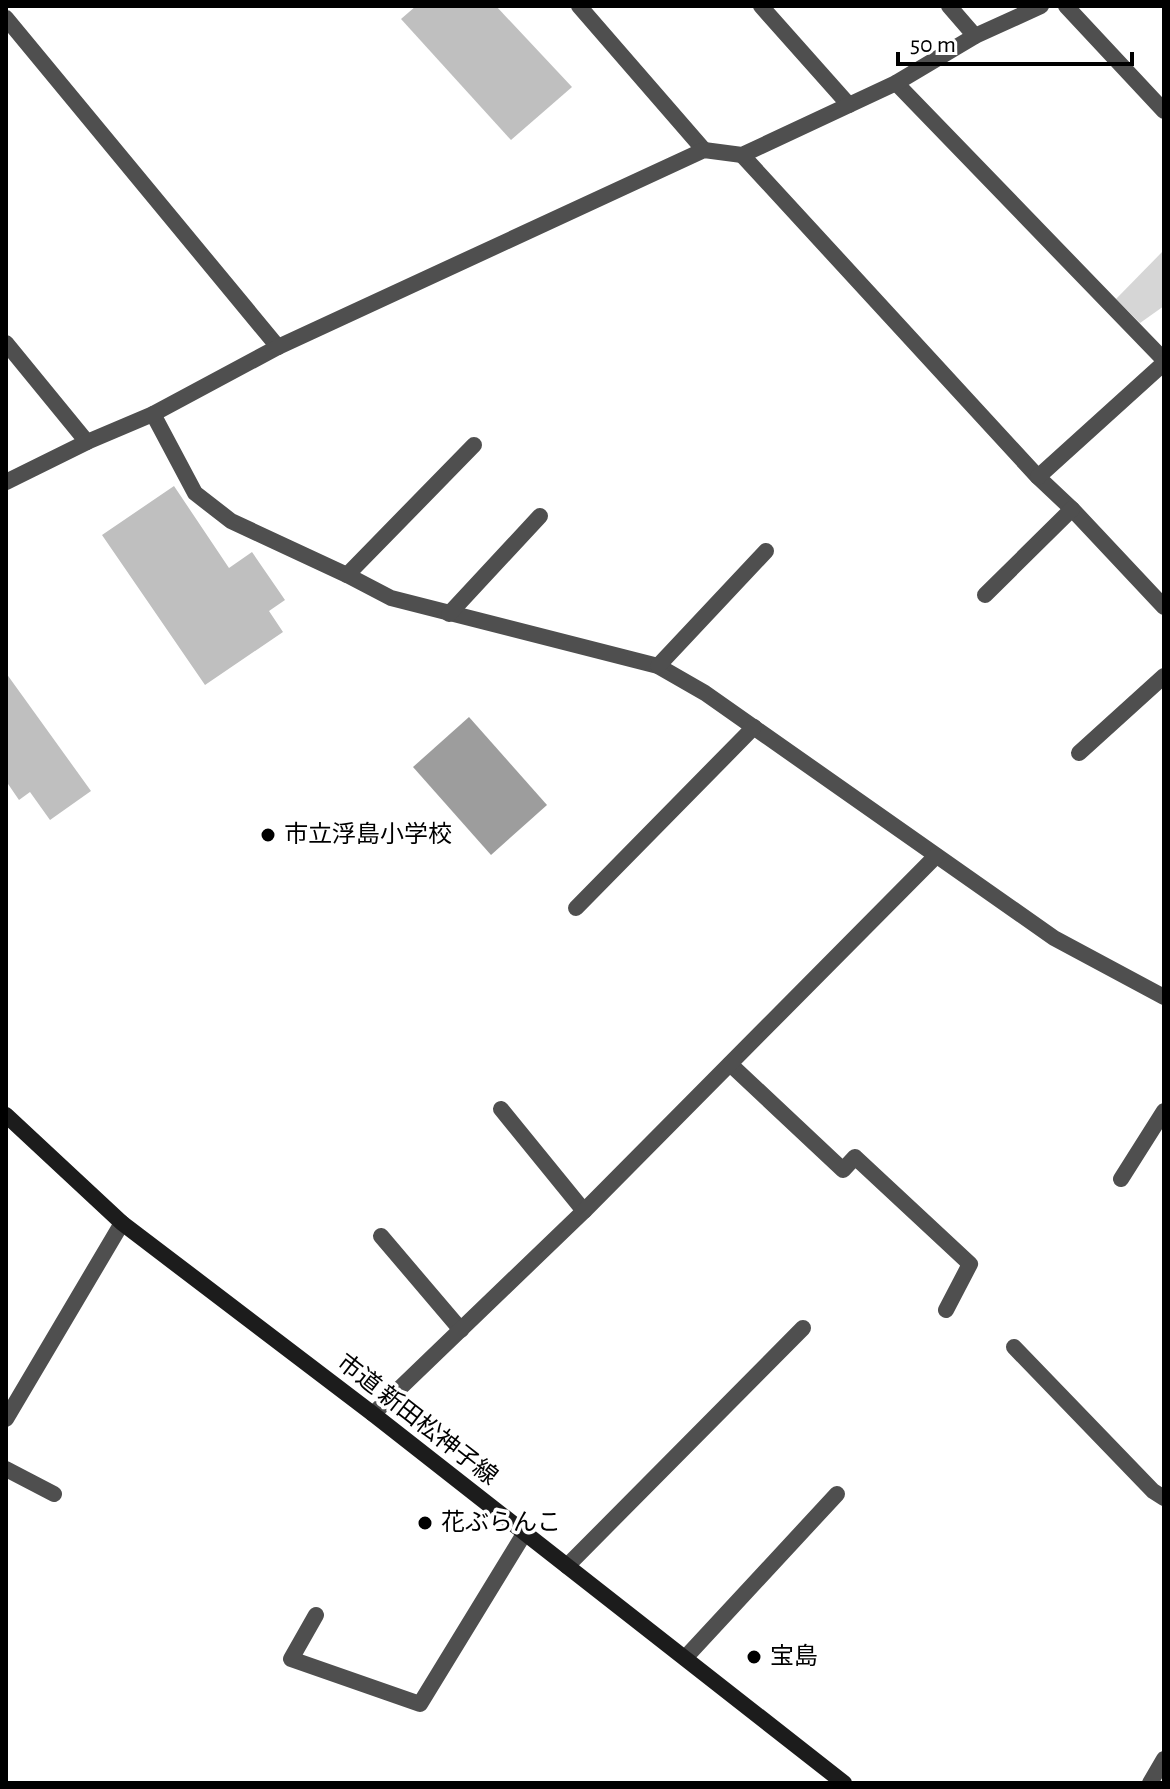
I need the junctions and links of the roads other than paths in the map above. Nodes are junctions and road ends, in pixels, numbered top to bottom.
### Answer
1 (579, 6) edge
2 (761, 6) edge
3 (949, 6) edge
4 (1041, 6) edge
5 (1066, 6) edge
6 (6, 18) edge
7 (975, 36) junction
8 (896, 83) junction
9 (849, 105) junction
10 (1164, 111) edge
11 (704, 150) junction
12 (742, 155) junction
13 (6, 343) edge
14 (278, 347) junction
15 (1164, 361) edge
16 (153, 414) junction
17 (87, 442) junction
18 (474, 445) dead end
19 (1038, 477) junction
20 (6, 482) edge
21 (1072, 509) junction
22 (540, 516) dead end
23 (766, 551) dead end
24 (347, 575) junction
25 (985, 595) dead end
26 (1164, 607) edge
27 (449, 614) junction
28 (658, 666) junction
29 (1164, 676) edge
30 (754, 727) junction
31 (1079, 753) dead end
32 (936, 856) junction
33 (576, 908) dead end
34 (1164, 997) edge
35 (730, 1064) junction
36 (501, 1109) dead end
37 (1164, 1111) edge
38 (6, 1115) edge
39 (1121, 1179) dead end
40 (584, 1211) junction
41 (122, 1223) junction
42 (381, 1236) dead end
43 (946, 1310) dead end
44 (803, 1328) dead end
45 (461, 1330) junction
46 (1014, 1347) dead end
47 (373, 1414) junction
48 (6, 1419) edge
49 (6, 1469) edge
50 (54, 1494) dead end
51 (837, 1494) dead end
52 (1164, 1498) edge
53 (524, 1534) junction
54 (567, 1566) junction
55 (316, 1615) dead end
56 (685, 1658) junction
57 (1164, 1759) edge
58 (844, 1783) edge
59 (1150, 1783) edge

1 - 11 street
2 - 9 street
3 - 7 street
4 - 7 street
5 - 10 street
6 - 14 street
7 - 8 street
8 - 9 street
8 - 15 street
9 - 12 street
11 - 12 street
11 - 14 street
12 - 19 street
13 - 17 street
14 - 16 street
15 - 19 street
16 - 17 street
16 - 24 street
17 - 20 street
18 - 24 street
19 - 21 street
21 - 25 street
21 - 26 street
22 - 27 street
23 - 28 street
24 - 27 street
27 - 28 street
28 - 30 street
29 - 31 street
30 - 32 street
30 - 33 street
32 - 34 street
32 - 35 street
35 - 40 street
35 - 43 street
36 - 40 street
37 - 39 street
38 - 41 street, 市道 新田松神子線
40 - 45 street
41 - 47 street, 市道 新田松神子線
41 - 48 street
42 - 45 street
44 - 54 street
45 - 47 street
46 - 52 street
47 - 53 street, 市道 新田松神子線
49 - 50 street
51 - 56 street
53 - 54 street, 市道 新田松神子線
53 - 55 street
54 - 56 street, 市道 新田松神子線
56 - 58 street, 市道 新田松神子線
57 - 59 street

